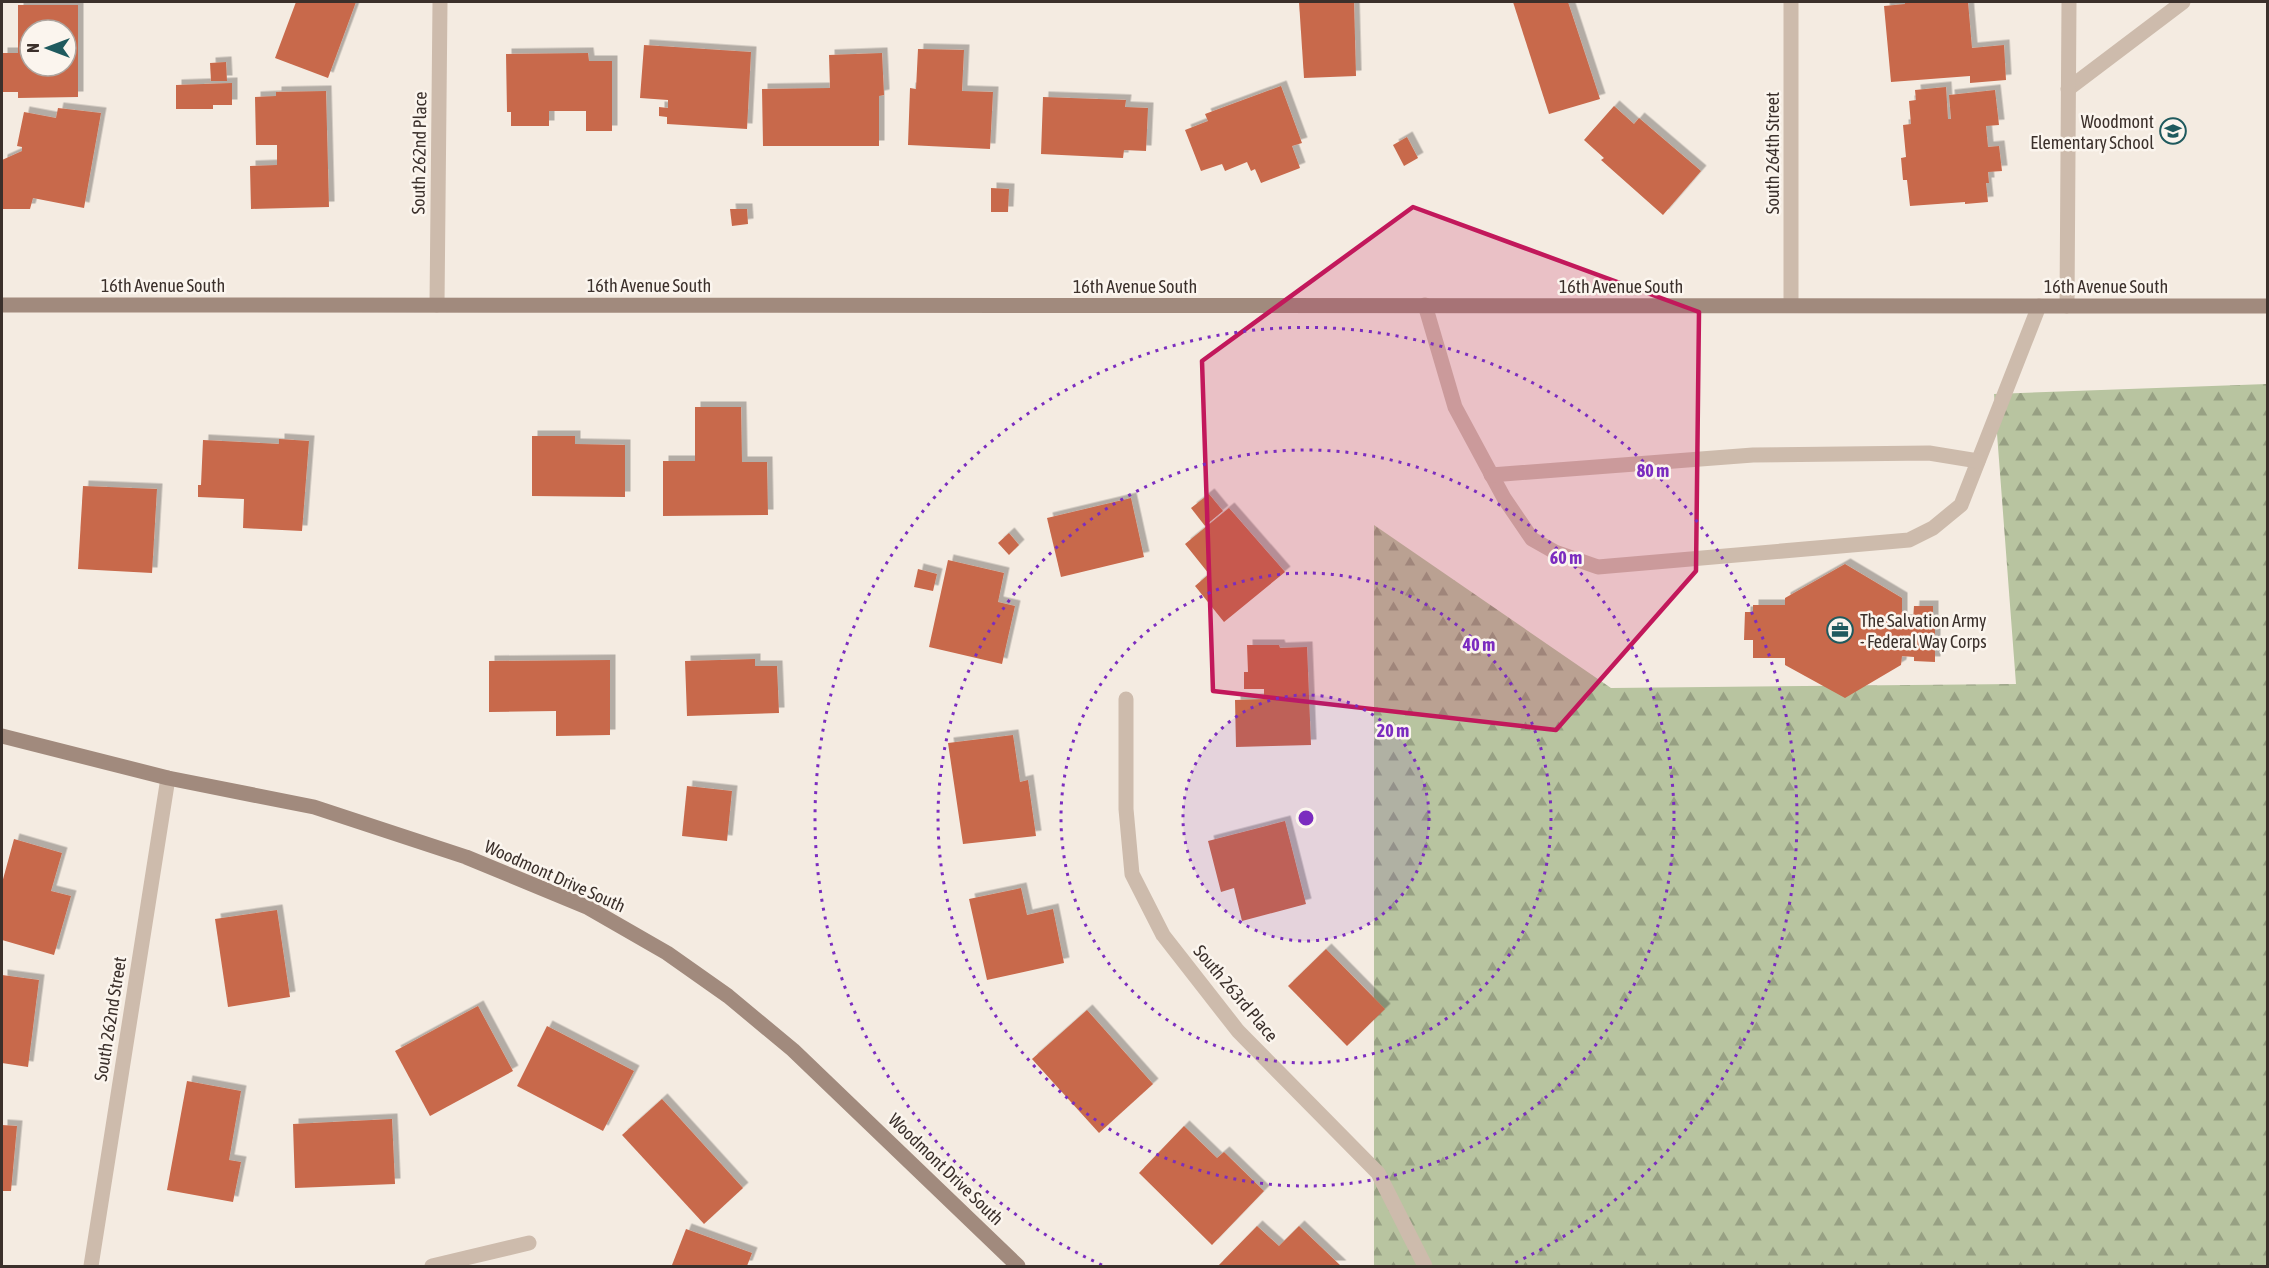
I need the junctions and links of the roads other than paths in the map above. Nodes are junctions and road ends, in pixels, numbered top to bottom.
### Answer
1 (440, 2) edge
2 (1791, 2) edge
3 (2069, 2) edge
4 (2183, 2) edge
5 (2068, 89) junction
6 (2, 304) edge
7 (437, 305) junction
8 (1425, 305) junction
9 (1791, 305) junction
10 (2039, 306) junction
11 (2067, 306) junction
12 (2268, 306) edge
13 (1978, 461) junction
14 (1491, 475) junction
15 (1126, 699) dead end
16 (2, 736) edge
17 (168, 778) junction
18 (529, 1243) dead end
19 (91, 1266) edge
20 (432, 1266) edge
21 (1018, 1266) edge
22 (1425, 1266) edge

1 - 7 street, South 262nd Place
2 - 9 street, South 264th Street
3 - 5 street
4 - 5 street
5 - 11 street
6 - 7 main road, 16th Avenue South
7 - 8 main road, 16th Avenue South
8 - 9 main road, 16th Avenue South
8 - 14 street
9 - 10 main road, 16th Avenue South
10 - 11 main road, 16th Avenue South
10 - 13 street
11 - 12 main road, 16th Avenue South
13 - 14 street
13 - 14 street
15 - 22 street, South 263rd Place
16 - 17 main road, Woodmont Drive South
17 - 19 street, South 262nd Street
17 - 21 main road, Woodmont Drive South
18 - 20 street

